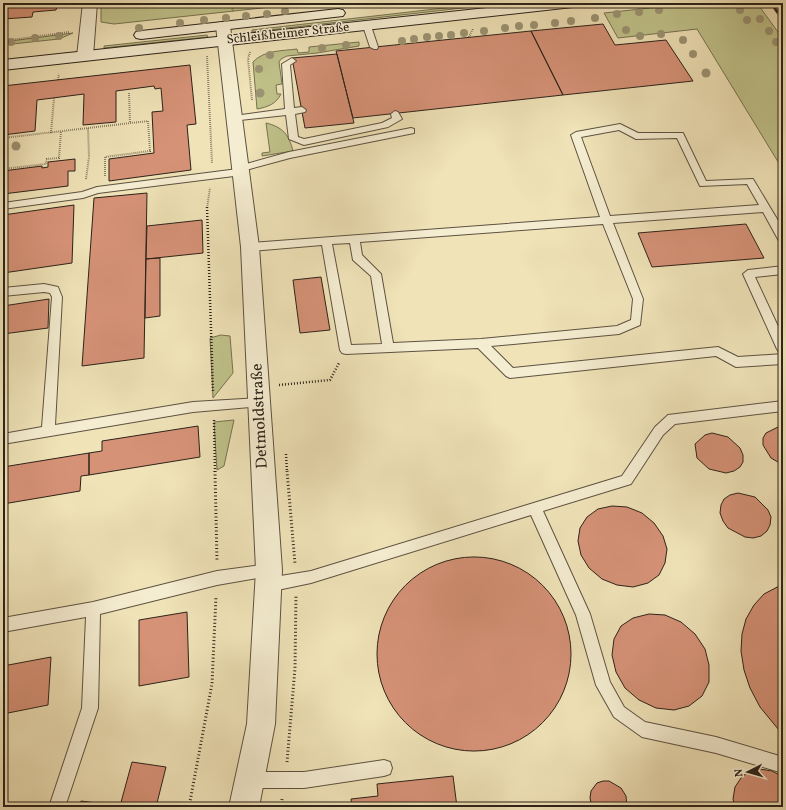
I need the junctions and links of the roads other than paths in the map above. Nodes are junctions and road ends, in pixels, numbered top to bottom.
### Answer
1 (90, 3) edge
2 (573, 3) edge
3 (515, 6) edge
4 (350, 12) dead end
5 (367, 26) junction
6 (224, 34) junction
7 (127, 37) dead end
8 (90, 42) junction
9 (374, 47) dead end
10 (3, 50) edge
11 (292, 61) dead end
12 (3, 65) edge
13 (302, 110) dead end
14 (290, 113) junction
15 (234, 119) junction
16 (242, 170) junction
17 (3, 206) edge
18 (766, 208) junction
19 (606, 219) junction
20 (783, 238) edge
21 (354, 239) junction
22 (326, 241) junction
23 (250, 247) junction
24 (783, 270) edge
25 (3, 292) edge
26 (481, 343) junction
27 (388, 347) junction
28 (783, 349) edge
29 (783, 359) edge
30 (259, 395) junction
31 (783, 406) edge
32 (48, 432) junction
33 (3, 439) edge
34 (535, 509) junction
35 (268, 578) junction
36 (93, 609) junction
37 (3, 625) edge
38 (783, 764) edge
39 (384, 768) dead end
40 (250, 780) junction
41 (57, 807) edge
42 (244, 807) edge

1 - 8 main road
2 - 3 main road, Schleißheimer Straße
3 - 5 main road, Schleißheimer Straße
4 - 6 main road, Schleißheimer Straße
5 - 6 main road, Schleißheimer Straße
5 - 9 lane
6 - 7 main road, Schleißheimer Straße
6 - 8 main road, Schleißheimer Straße
6 - 15 main road, Detmoldstraße
8 - 10 main road, Schleißheimer Straße
8 - 12 main road, Schleißheimer Straße
11 - 14 lane
13 - 14 lane
14 - 15 lane
14 - 16 lane
15 - 16 main road, Detmoldstraße
16 - 17 lane
16 - 23 main road, Detmoldstraße
18 - 19 lane
18 - 19 lane
18 - 20 lane
19 - 21 lane
19 - 26 lane
21 - 22 lane
21 - 27 lane
22 - 23 lane
22 - 27 lane
23 - 30 main road, Detmoldstraße
24 - 28 lane
25 - 32 lane
26 - 27 lane
26 - 29 lane
30 - 32 lane
30 - 35 main road, Detmoldstraße
31 - 34 lane
32 - 33 lane
34 - 35 lane
34 - 38 lane
35 - 36 lane
35 - 40 main road, Detmoldstraße
36 - 37 lane
36 - 41 lane
39 - 40 lane
40 - 42 main road, Detmoldstraße

